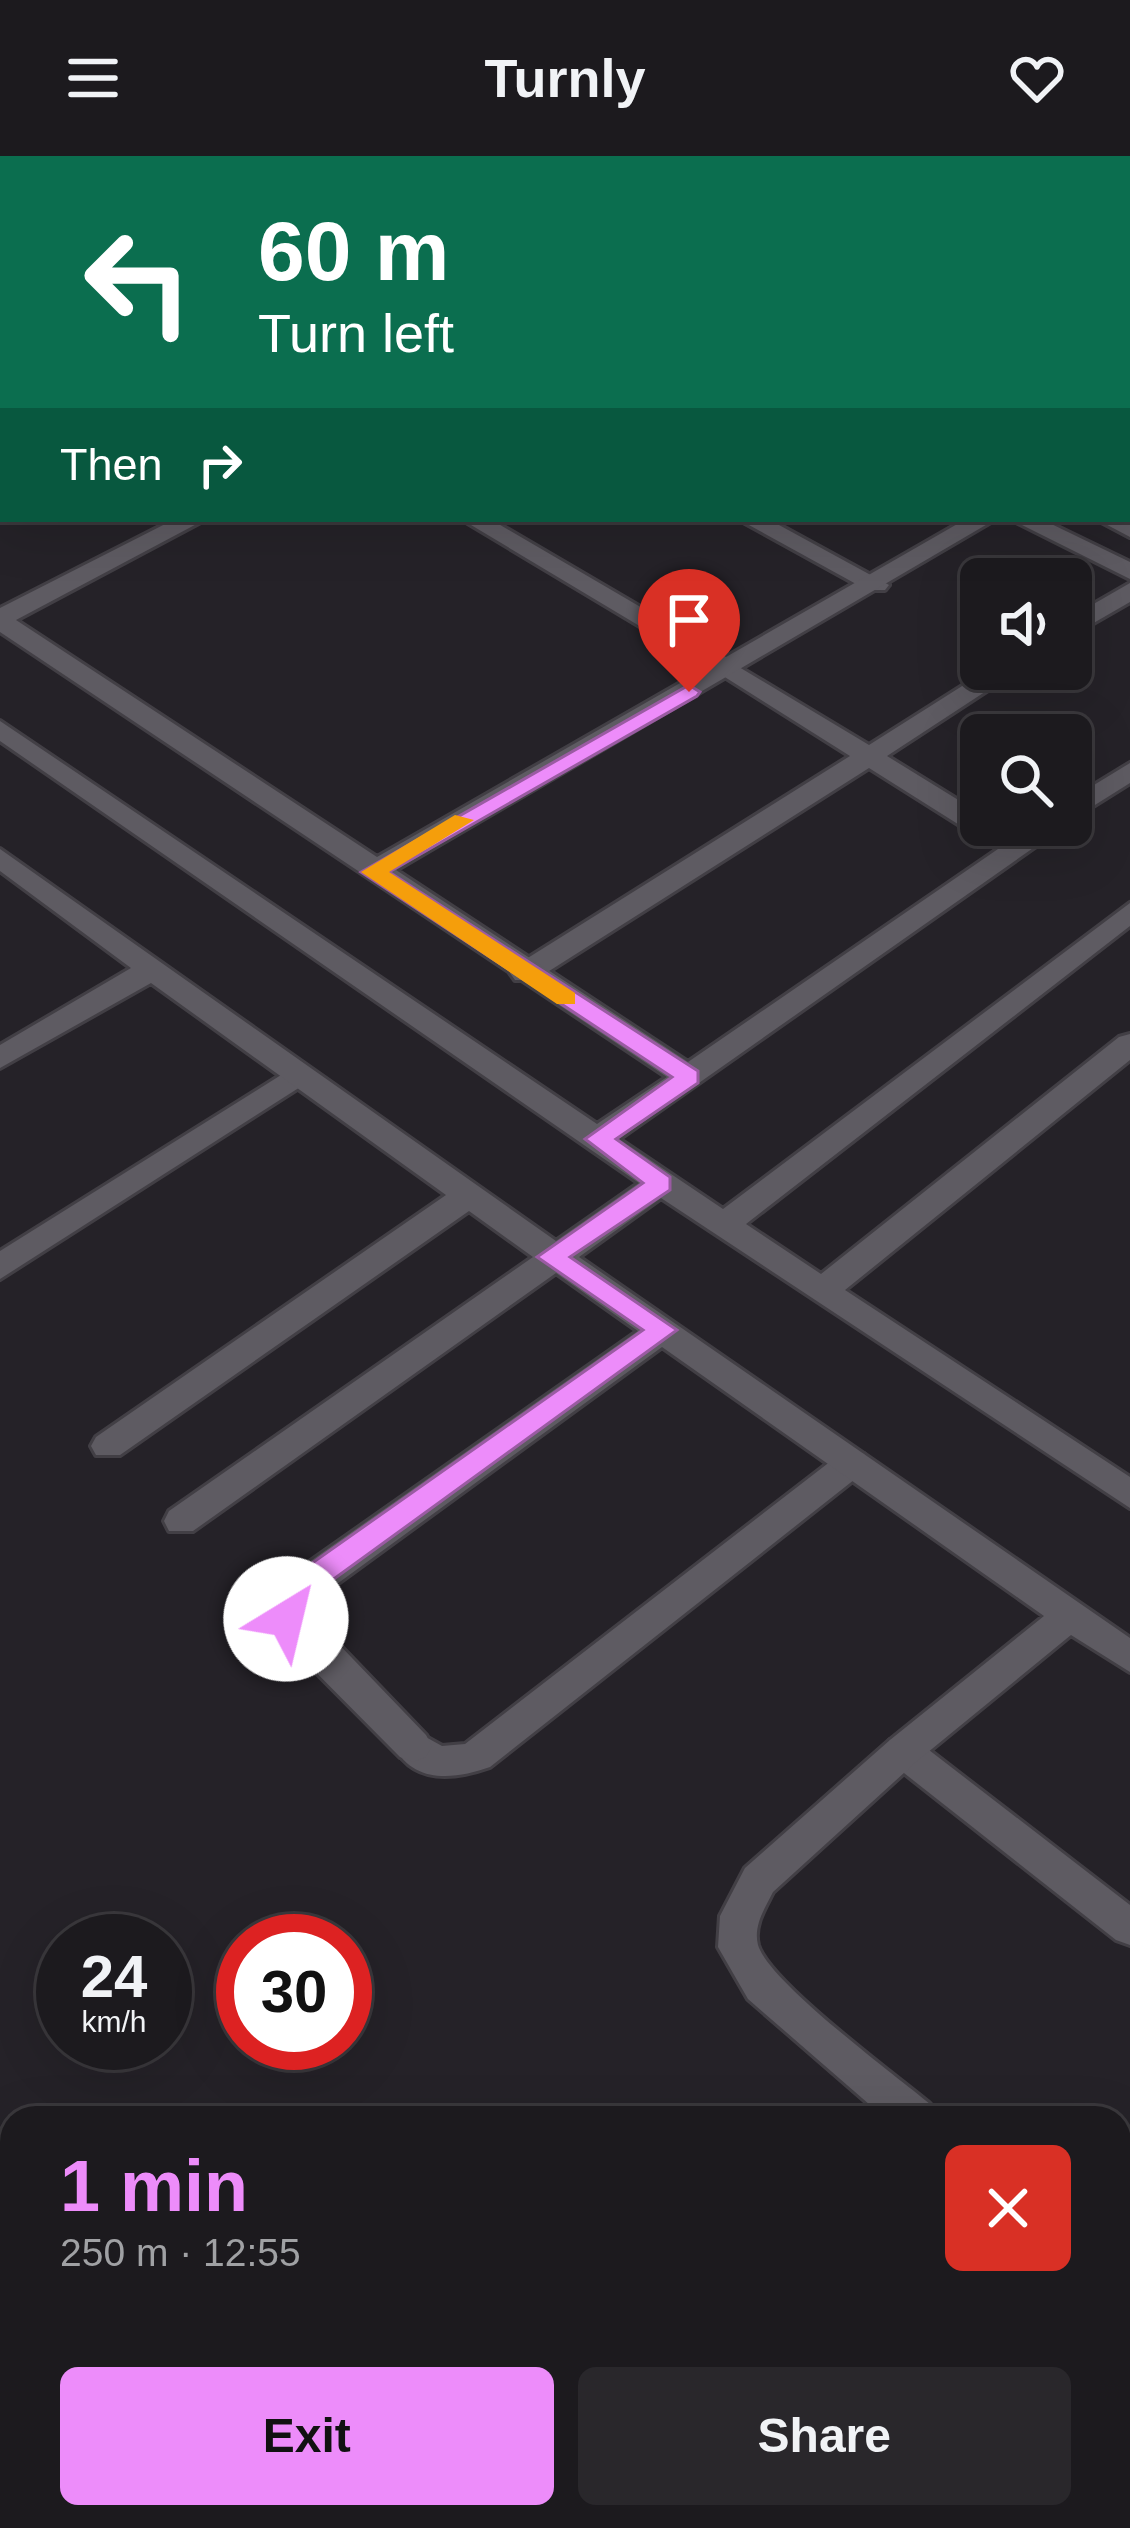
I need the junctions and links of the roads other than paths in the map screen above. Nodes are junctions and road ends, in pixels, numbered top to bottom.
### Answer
1 (188, 522) edge
2 (478, 522) edge
3 (756, 522) edge
4 (979, 522) edge
5 (1028, 522) edge
6 (1130, 572) edge
7 (876, 585) junction
8 (1130, 591) edge
9 (1092, 615) edge
10 (0, 619) edge
11 (729, 670) junction
12 (973, 690) edge
13 (0, 729) edge
14 (868, 756) junction
15 (1130, 772) edge
16 (1092, 798) edge
17 (1021, 846) edge
18 (1017, 849) junction
19 (4, 865) edge
20 (372, 872) junction
21 (1130, 912) edge
22 (152, 968) junction
23 (525, 973) junction
24 (1130, 1044) edge
25 (0, 1058) edge
26 (297, 1075) junction
27 (689, 1077) junction
28 (598, 1139) junction
29 (661, 1183) junction
30 (466, 1197) junction
31 (725, 1224) junction
32 (550, 1257) junction
33 (0, 1267) edge
34 (823, 1290) junction
35 (663, 1330) junction
36 (108, 1446) dead end
37 (851, 1463) junction
38 (1130, 1495) edge
39 (181, 1521) dead end
40 (1070, 1615) junction
41 (1130, 1657) edge
42 (903, 1751) junction
43 (1130, 1928) edge
44 (901, 2106) edge

1 - 10 street
2 - 11 street
3 - 7 street
4 - 7 street
5 - 6 street
7 - 11 street
8 - 9 street
10 - 20 street
11 - 14 street
11 - 20 street
12 - 14 street
13 - 28 street
14 - 18 street
14 - 23 street
15 - 16 street
17 - 18 street
18 - 27 street
19 - 22 street
20 - 23 street
21 - 31 street
22 - 25 street
22 - 26 street
23 - 27 street
24 - 34 street
26 - 30 street
26 - 33 street
27 - 28 street
28 - 29 street
29 - 31 street
29 - 32 street
30 - 32 street
30 - 36 street
31 - 34 street
32 - 35 street
32 - 39 street
34 - 38 street
35 - 37 street
35 - 37 street
37 - 40 street
40 - 41 street
40 - 42 street
42 - 43 street
42 - 44 street

